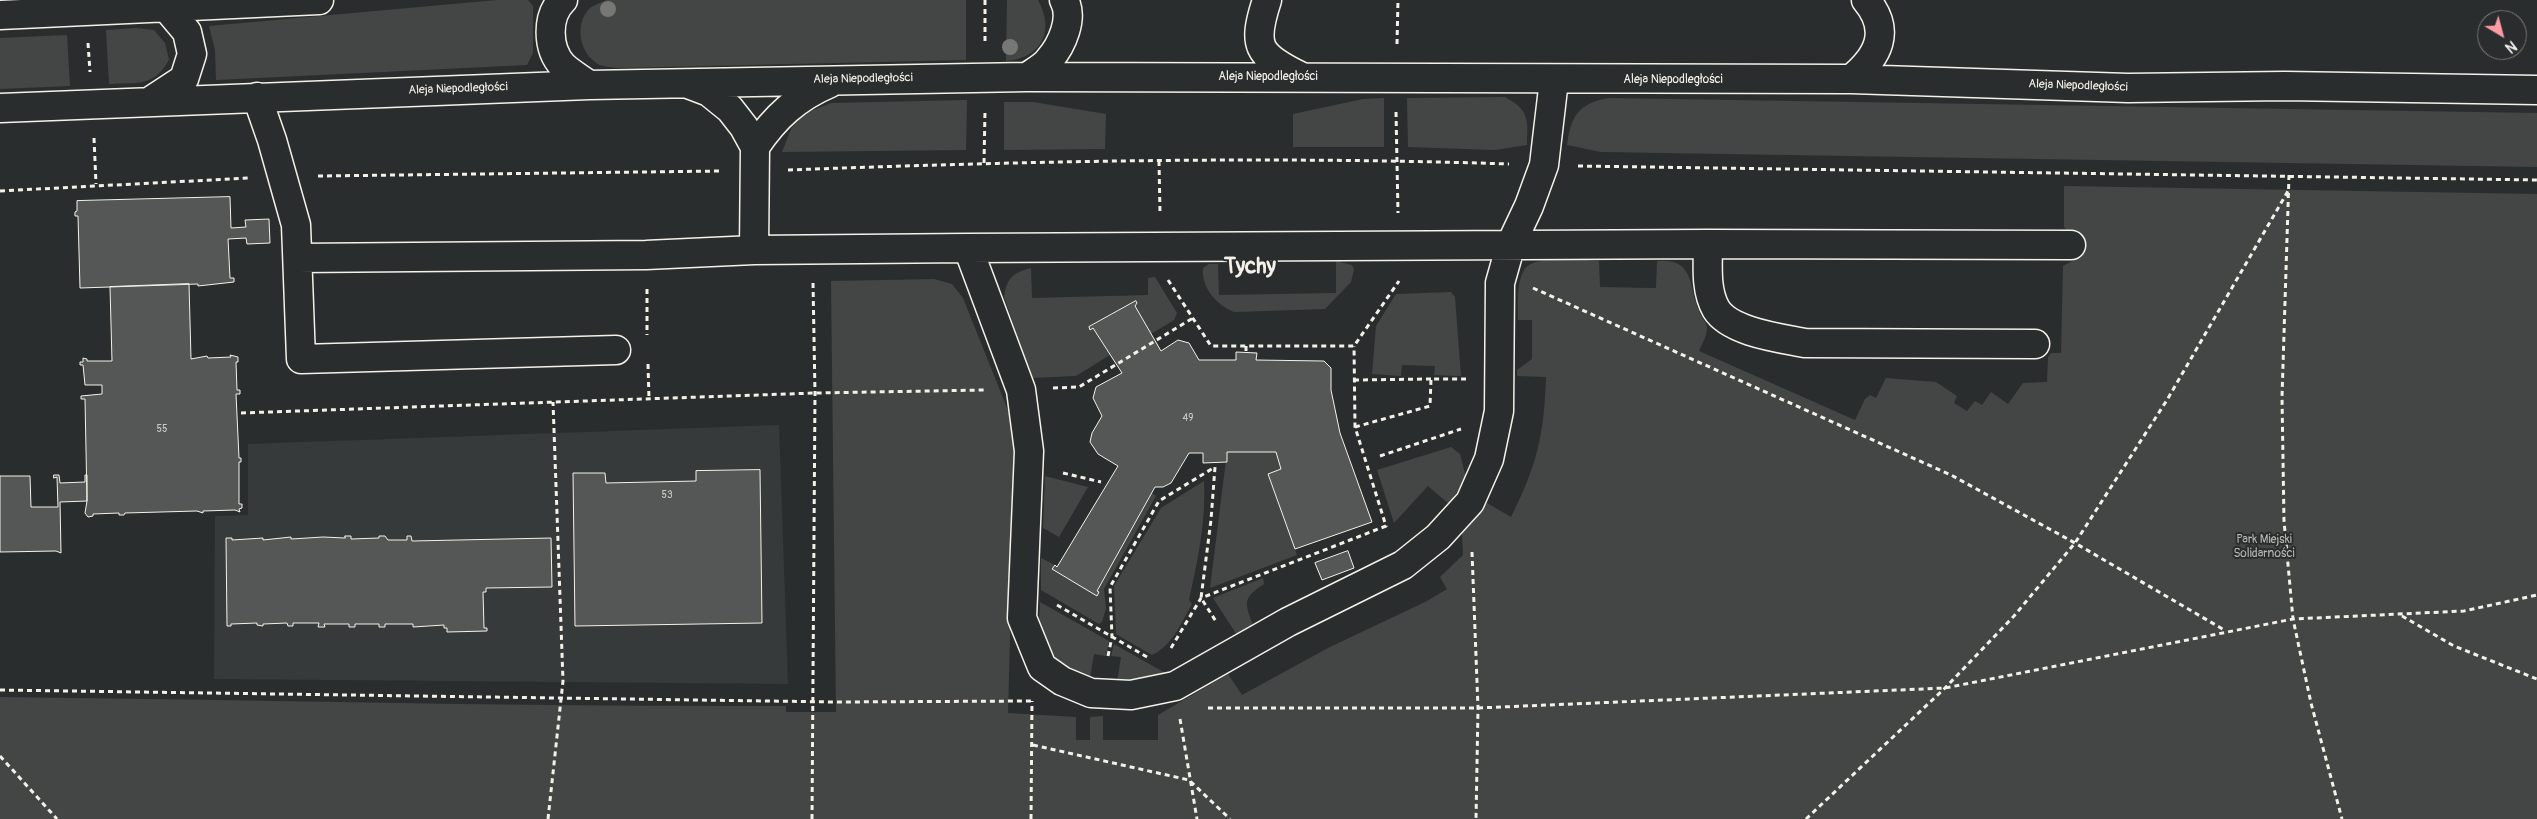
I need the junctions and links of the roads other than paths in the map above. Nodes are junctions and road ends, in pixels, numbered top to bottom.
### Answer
1 (319, 0) edge
2 (562, 0) edge
3 (1064, 0) edge
4 (1267, 0) edge
5 (1866, 0) edge
6 (229, 3) edge
7 (166, 7) junction
8 (0, 15) edge
9 (1027, 77) junction
10 (1302, 77) junction
11 (1851, 79) junction
12 (837, 80) junction
13 (1554, 80) junction
14 (686, 84) junction
15 (589, 85) junction
16 (2537, 90) edge
17 (257, 96) junction
18 (151, 101) junction
19 (0, 108) edge
20 (755, 147) junction
21 (1511, 244) junction
22 (1708, 244) junction
23 (2071, 245) dead end
24 (968, 248) junction
25 (754, 250) junction
26 (298, 258) junction
27 (2034, 344) dead end
28 (616, 350) dead end

1 - 6 street
2 - 15 street
3 - 9 street
4 - 10 street
5 - 11 street
6 - 7 street
7 - 8 street
7 - 18 street
9 - 10 street, Aleja Niepodległości
9 - 12 street, Aleja Niepodległości
10 - 13 street, Aleja Niepodległości
11 - 13 street, Aleja Niepodległości
11 - 16 street, Aleja Niepodległości
12 - 14 street, Aleja Niepodległości
12 - 20 street
13 - 21 street
14 - 15 street, Aleja Niepodległości
14 - 20 street
15 - 17 street, Aleja Niepodległości
17 - 18 street, Aleja Niepodległości
17 - 26 street
18 - 19 street, Aleja Niepodległości
20 - 25 street
21 - 22 street
21 - 24 street
21 - 24 street
22 - 23 street
22 - 27 street
24 - 25 street
25 - 26 street
26 - 28 street

